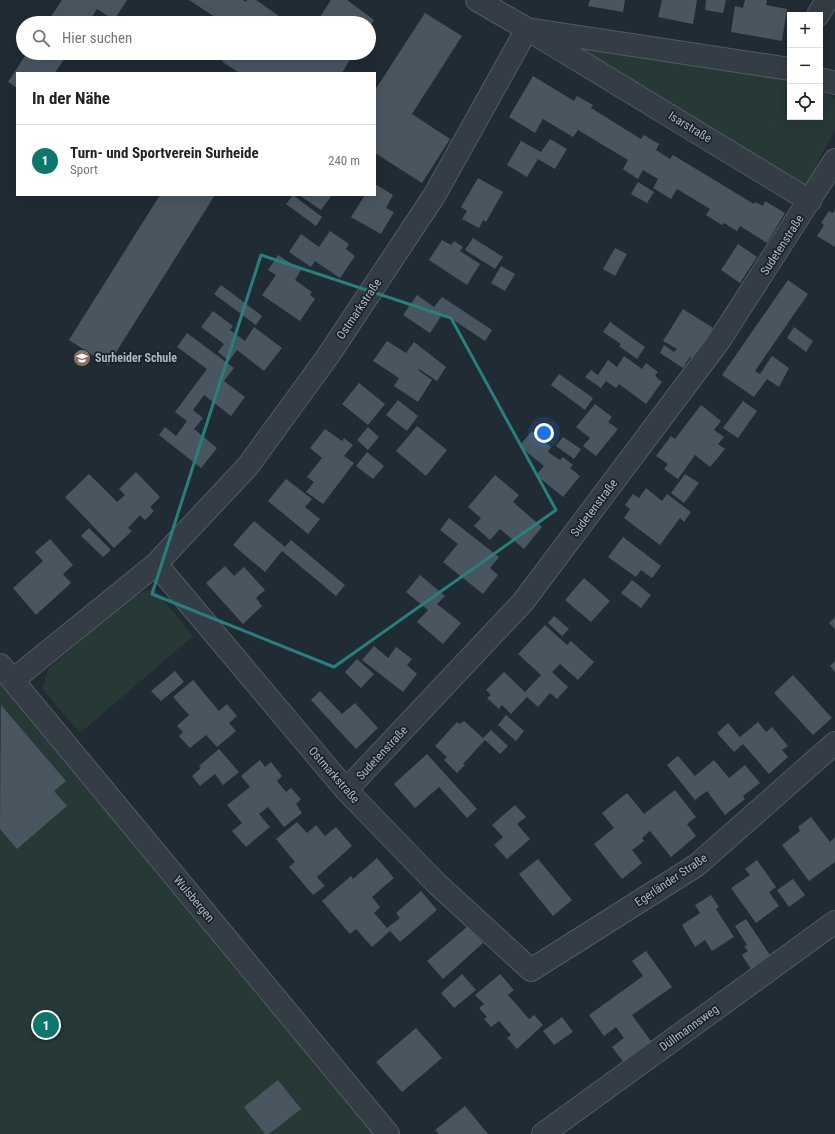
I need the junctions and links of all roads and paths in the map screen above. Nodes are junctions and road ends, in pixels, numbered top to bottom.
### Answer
1 (477, 0) edge
2 (827, 0) edge
3 (820, 12) edge
4 (527, 29) junction
5 (787, 68) edge
6 (823, 80) edge
7 (835, 83) edge
8 (835, 160) edge
9 (810, 201) junction
10 (156, 564) junction
11 (6, 672) edge
12 (835, 742) edge
13 (346, 790) junction
14 (835, 922) edge
15 (532, 970) joint
16 (388, 1134) edge
17 (543, 1134) edge

1 - 4 street, Isarstraße
2 - 3 street
4 - 5 street, Isarstraße
4 - 9 street, Isarstraße
4 - 10 street, Ostmarkstraße
6 - 7 street
8 - 9 street
9 - 13 street, Sudetenstraße
10 - 11 street, Ostmarkstraße
10 - 13 street, Ostmarkstraße
11 - 16 street, Wulsbergen
12 - 15 street, Egerländer Straße
13 - 15 street, Ostmarkstraße
14 - 17 street, Düllmannsweg

